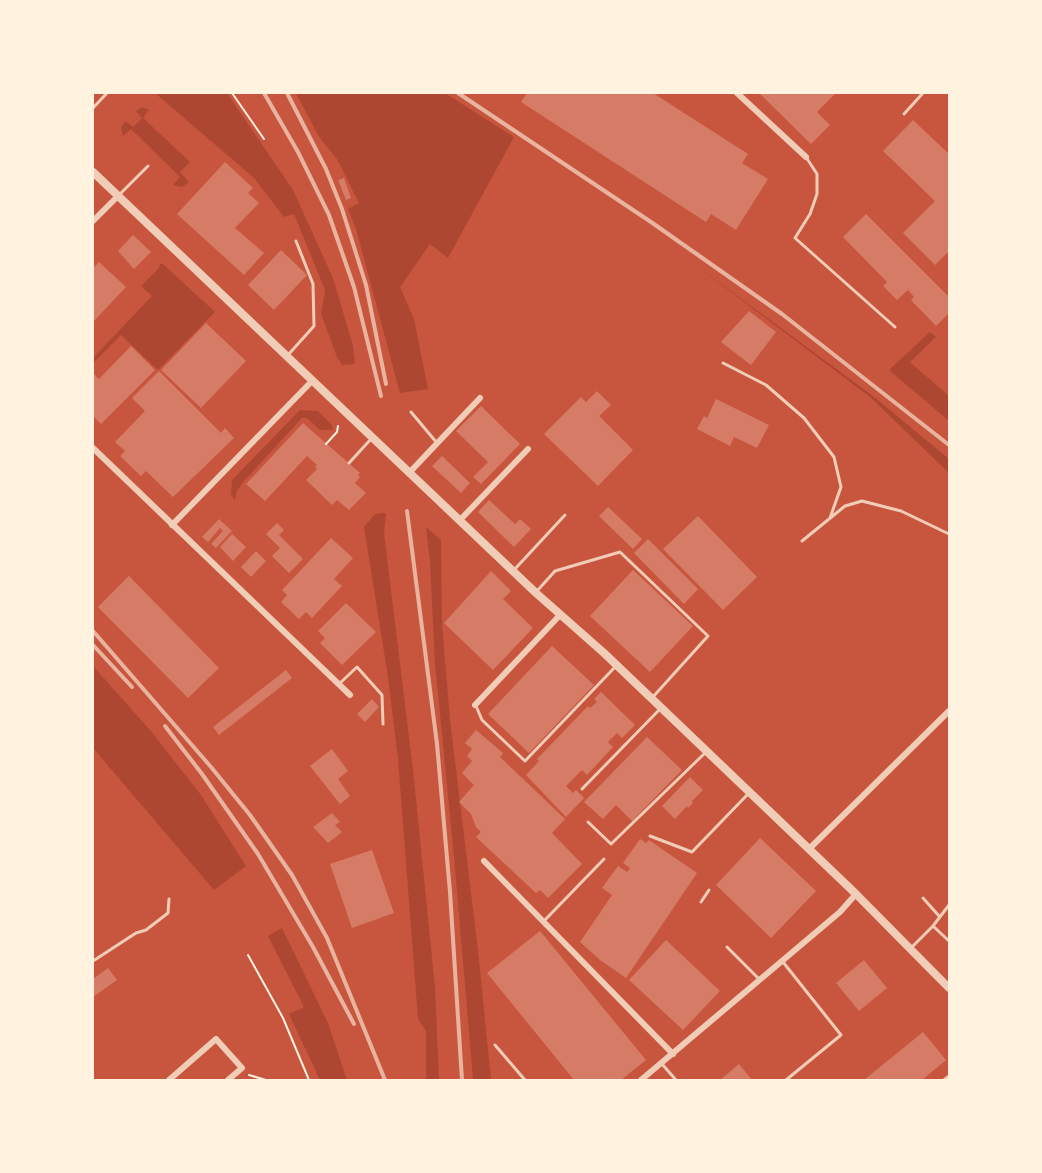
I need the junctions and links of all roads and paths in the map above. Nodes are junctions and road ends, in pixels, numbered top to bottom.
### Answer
1 (107, 93) edge
2 (232, 93) edge
3 (737, 93) edge
4 (923, 93) edge
5 (93, 108) edge
6 (904, 114) dead end
7 (264, 139) dead end
8 (806, 157) joint
9 (148, 166) dead end
10 (93, 172) edge
11 (118, 196) junction
12 (93, 221) edge
13 (296, 241) dead end
14 (895, 327) dead end
15 (287, 356) junction
16 (723, 363) dead end
17 (312, 381) junction
18 (480, 398) dead end
19 (411, 412) dead end
20 (338, 426) dead end
21 (372, 438) junction
22 (437, 443) junction
23 (326, 444) dead end
24 (93, 448) edge
25 (528, 449) dead end
26 (349, 463) dead end
27 (409, 473) junction
28 (565, 515) dead end
29 (830, 518) junction
30 (460, 520) junction
31 (172, 525) junction
32 (949, 534) edge
33 (802, 541) dead end
34 (513, 571) junction
35 (536, 593) junction
36 (560, 615) junction
37 (617, 666) junction
38 (339, 684) junction
39 (350, 695) dead end
40 (651, 699) junction
41 (475, 705) joint
42 (661, 708) junction
43 (949, 711) edge
44 (383, 724) dead end
45 (706, 751) junction
46 (582, 789) dead end
47 (749, 793) junction
48 (588, 822) dead end
49 (650, 836) dead end
50 (809, 849) junction
51 (604, 859) dead end
52 (484, 861) dead end
53 (709, 890) dead end
54 (856, 894) junction
55 (923, 898) dead end
56 (169, 899) dead end
57 (702, 902) dead end
58 (949, 905) edge
59 (939, 916) junction
60 (543, 922) junction
61 (933, 926) junction
62 (949, 941) edge
63 (727, 947) dead end
64 (909, 949) junction
65 (248, 955) dead end
66 (93, 961) edge
67 (783, 962) junction
68 (761, 980) junction
69 (949, 988) edge
70 (495, 1045) dead end
71 (673, 1054) junction
72 (662, 1064) junction
73 (237, 1072) junction
74 (949, 1076) edge
75 (169, 1080) edge
76 (228, 1080) edge
77 (266, 1080) edge
78 (309, 1080) edge
79 (525, 1080) edge
80 (641, 1080) edge
81 (676, 1080) edge
82 (786, 1080) edge
83 (944, 1080) edge

1 - 5 lane
2 - 7 path
3 - 8 street
4 - 6 lane
8 - 14 lane
9 - 11 lane
10 - 11 street
11 - 12 street
11 - 15 street
13 - 15 lane
15 - 17 street
16 - 29 lane
17 - 21 street
17 - 31 street
18 - 22 street
19 - 22 lane
20 - 23 path
21 - 26 lane
21 - 27 street
22 - 27 street
24 - 31 street
25 - 30 street
27 - 30 street
28 - 34 lane
29 - 32 lane
29 - 33 lane
30 - 34 street
31 - 38 street
34 - 35 street
35 - 36 street
35 - 40 lane
36 - 37 street
36 - 41 street
37 - 40 street
37 - 41 lane
38 - 39 street
38 - 44 lane
40 - 42 street
42 - 45 street
42 - 46 lane
43 - 50 street
45 - 47 street
45 - 48 lane
47 - 49 lane
47 - 50 street
50 - 54 street
51 - 60 lane
52 - 60 street
53 - 57 lane
54 - 64 street
54 - 67 street
55 - 59 lane
56 - 66 lane
58 - 59 lane
59 - 61 lane
60 - 71 street
61 - 62 lane
61 - 64 lane
63 - 68 lane
64 - 69 street
65 - 78 path
67 - 68 street
67 - 82 lane
68 - 71 street
70 - 79 lane
71 - 72 street
72 - 80 street
72 - 81 lane
73 - 75 street
73 - 76 street
73 - 77 path
74 - 83 lane

